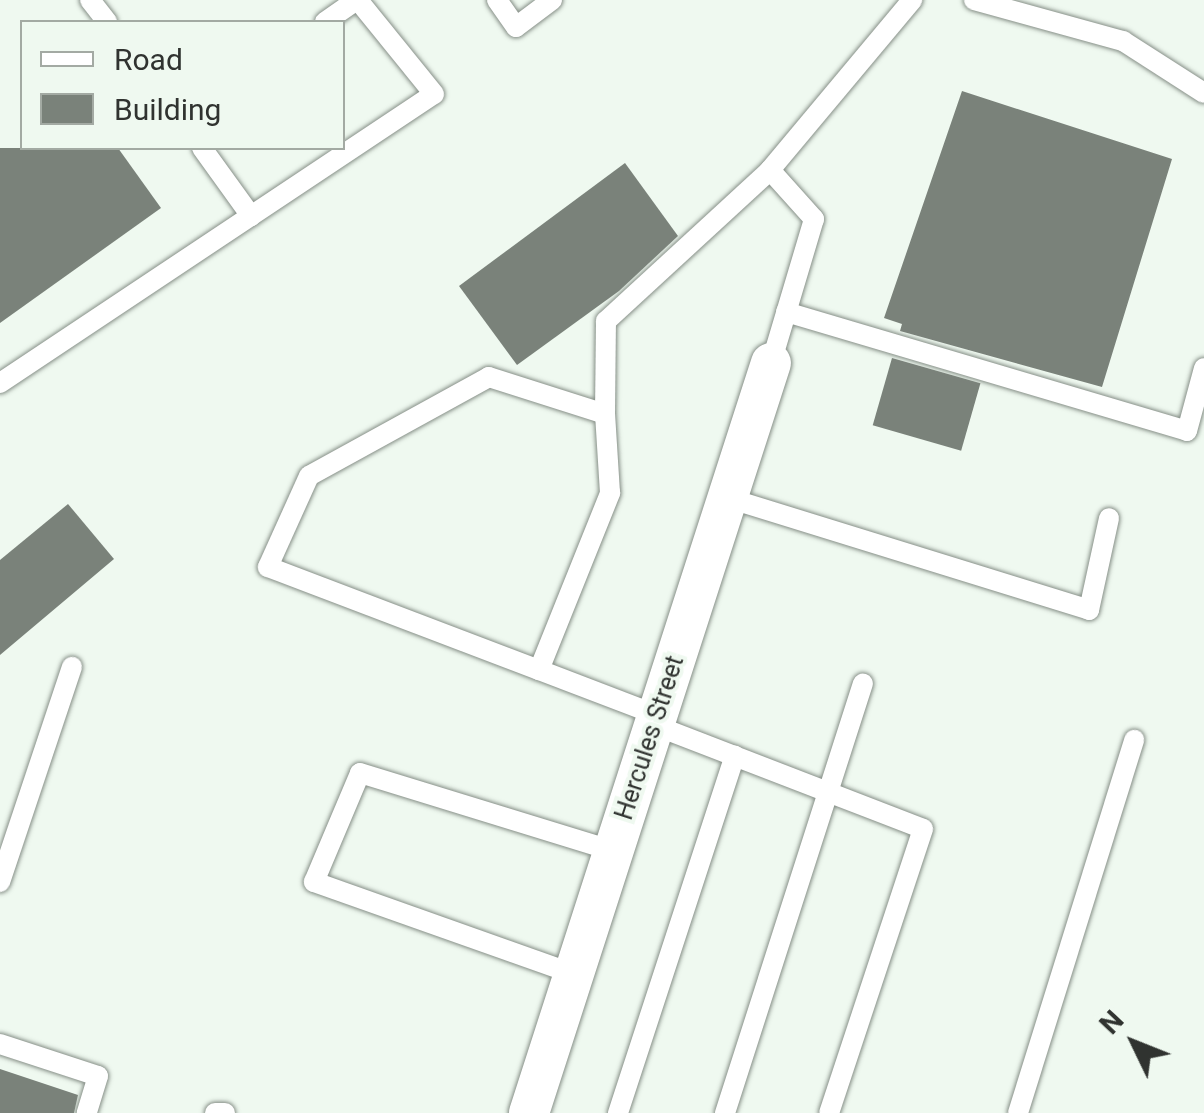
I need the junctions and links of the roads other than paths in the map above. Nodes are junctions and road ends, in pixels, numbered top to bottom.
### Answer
1 (90, 0) edge
2 (357, 0) edge
3 (497, 0) edge
4 (552, 0) edge
5 (912, 0) edge
6 (974, 0) edge
7 (105, 20) edge
8 (328, 20) edge
9 (1204, 93) edge
10 (203, 150) edge
11 (770, 170) junction
12 (252, 216) junction
13 (786, 312) junction
14 (771, 363) joint
15 (1204, 368) edge
16 (0, 383) edge
17 (605, 414) junction
18 (728, 498) junction
19 (1109, 518) dead end
20 (72, 668) dead end
21 (539, 670) junction
22 (863, 684) dead end
23 (656, 720) junction
24 (1134, 740) dead end
25 (735, 756) junction
26 (830, 793) junction
27 (613, 851) junction
28 (0, 882) edge
29 (574, 974) junction
30 (0, 1044) edge
31 (87, 1113) edge
32 (215, 1113) edge
33 (225, 1113) edge
34 (529, 1113) edge
35 (618, 1113) edge
36 (725, 1113) edge
37 (830, 1113) edge
38 (1018, 1113) edge

1 - 7 lane
2 - 8 lane
2 - 12 lane
3 - 4 lane
5 - 11 lane
6 - 9 lane
10 - 12 lane
11 - 13 lane
11 - 17 lane
12 - 16 lane
13 - 14 lane
13 - 15 lane
14 - 18 street, Hercules Street
17 - 21 lane
17 - 21 lane
18 - 19 lane
18 - 23 street, Hercules Street
20 - 28 lane
21 - 23 lane
22 - 26 lane
23 - 25 lane
23 - 27 street, Hercules Street
24 - 38 lane
25 - 26 lane
25 - 35 lane
26 - 36 lane
26 - 37 lane
27 - 29 street, Hercules Street
27 - 29 lane
29 - 34 street, Hercules Street
30 - 31 lane
32 - 33 lane

